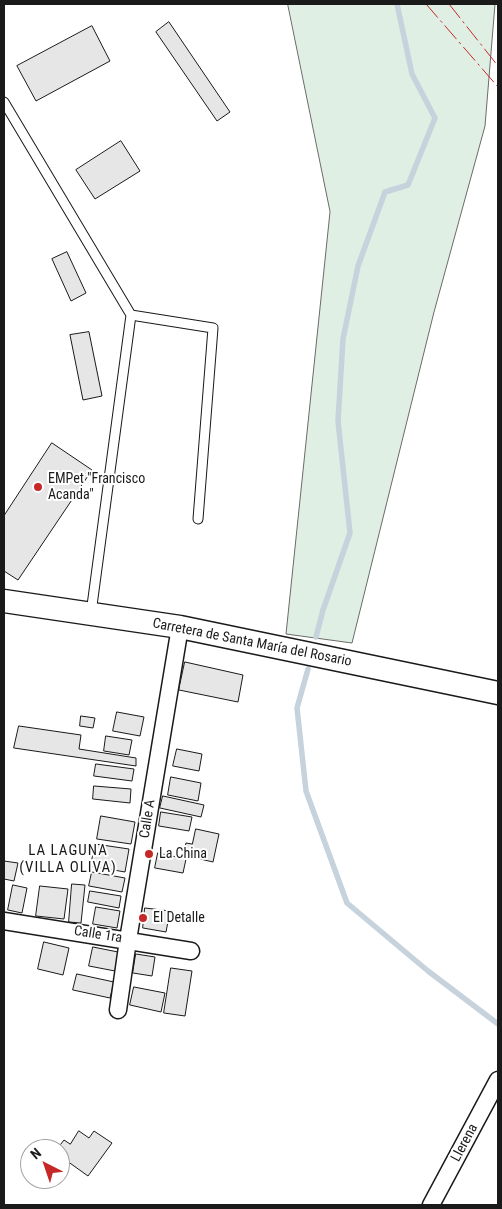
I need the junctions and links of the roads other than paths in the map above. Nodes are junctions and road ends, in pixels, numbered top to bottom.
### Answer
1 (4, 102) edge
2 (131, 315) junction
3 (198, 520) dead end
4 (4, 601) edge
5 (91, 613) junction
6 (180, 627) junction
7 (498, 693) edge
8 (4, 922) edge
9 (128, 940) junction
10 (191, 951) dead end
11 (118, 1010) dead end
12 (498, 1080) edge
13 (431, 1205) edge

1 - 2 lane
2 - 3 lane
2 - 5 lane
4 - 5 main road, Carretera de Santa María del Rosario
5 - 6 main road, Carretera de Santa María del Rosario
6 - 7 main road, Carretera de Santa María del Rosario
6 - 9 street, Calle A
8 - 9 street, Calle 1ra
9 - 10 street, Calle 1ra
9 - 11 street, Calle A
12 - 13 street, Llerena

